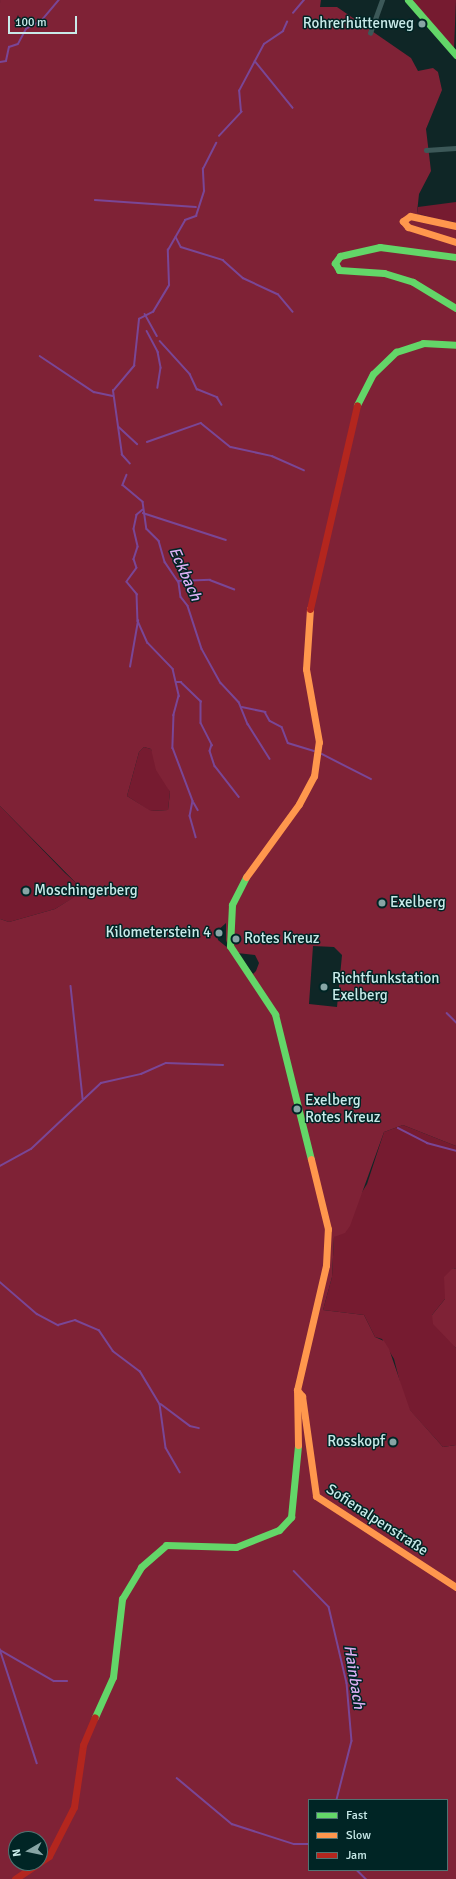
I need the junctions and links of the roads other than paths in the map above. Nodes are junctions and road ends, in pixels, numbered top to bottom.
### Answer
1 (382, 0) edge
2 (408, 0) edge
3 (370, 33) dead end
4 (456, 55) edge
5 (456, 148) edge
6 (426, 150) dead end
7 (456, 226) edge
8 (456, 242) edge
9 (456, 256) edge
10 (456, 308) edge
11 (456, 345) edge
12 (297, 1390) junction
13 (456, 1586) edge
14 (15, 1879) edge

1 - 3 street
2 - 4 main road
5 - 6 street
7 - 8 main road
9 - 10 main road
11 - 12 main road
12 - 13 main road, Sofienalpenstraße
12 - 14 main road

